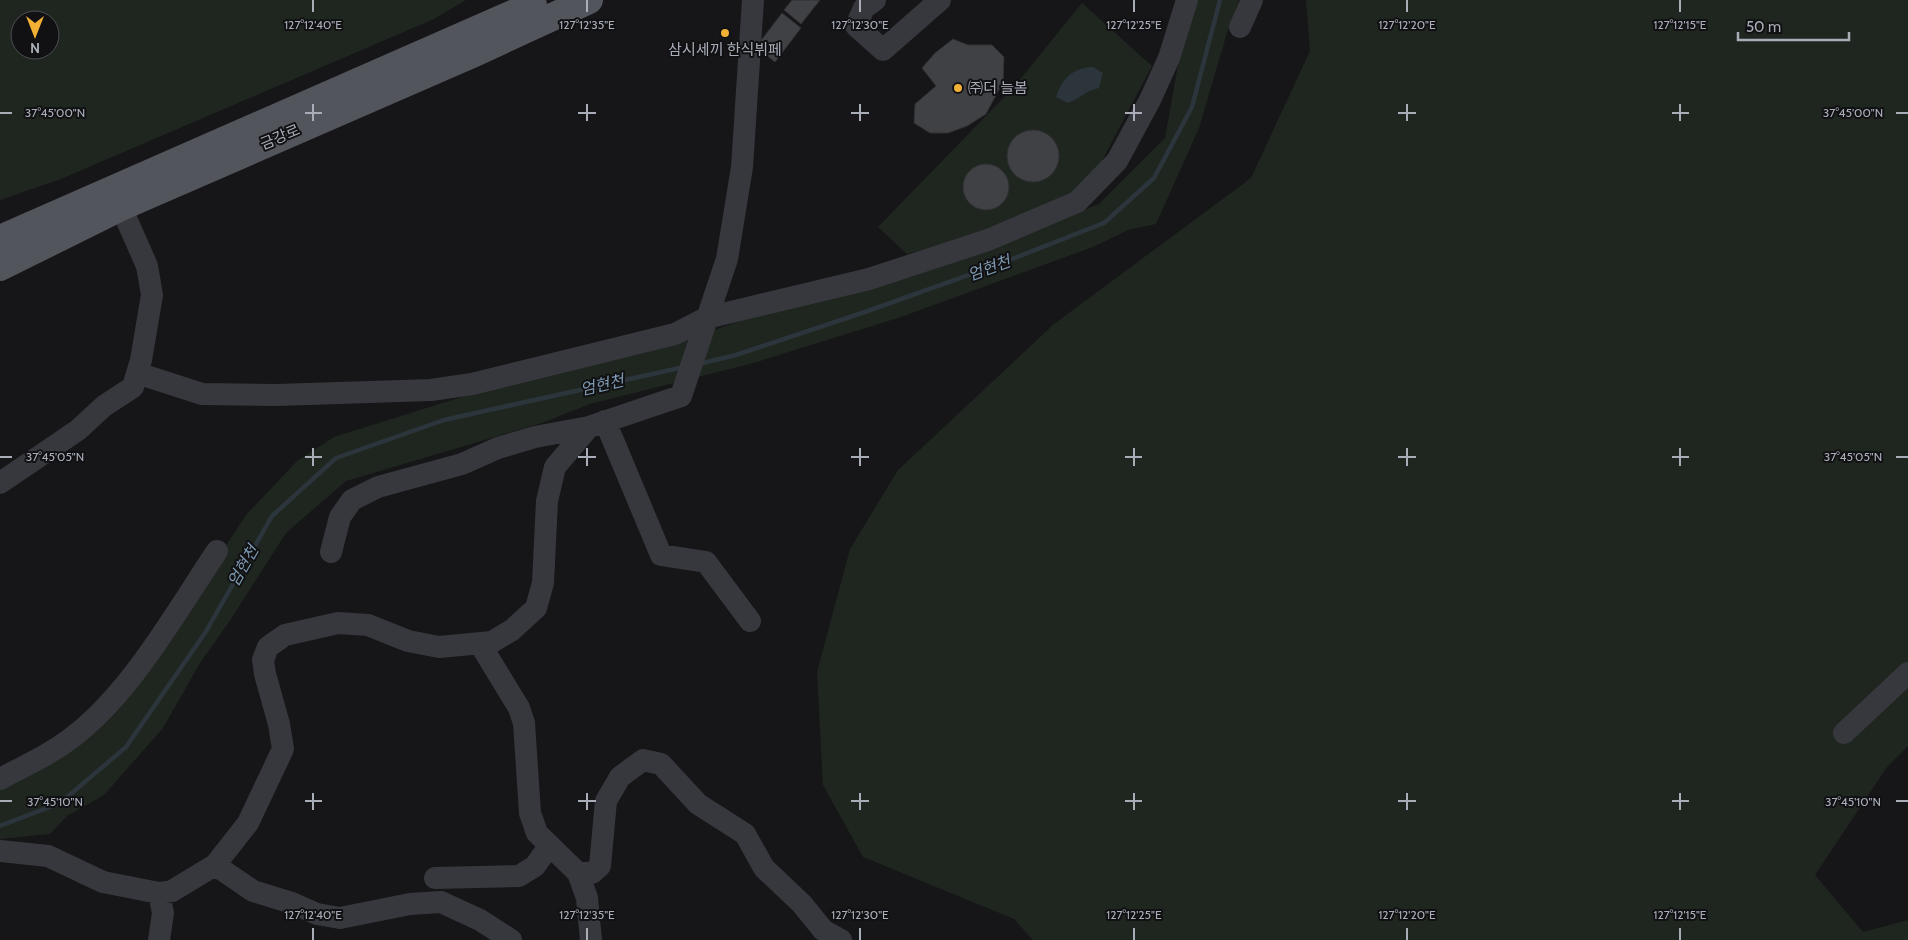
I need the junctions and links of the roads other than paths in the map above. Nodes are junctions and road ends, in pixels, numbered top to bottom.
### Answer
1 (544, 0) edge
2 (589, 0) edge
3 (753, 0) edge
4 (940, 0) edge
5 (1187, 0) edge
6 (1252, 0) edge
7 (865, 3) edge
8 (1240, 27) dead end
9 (121, 207) junction
10 (0, 239) edge
11 (0, 267) edge
12 (706, 318) junction
13 (137, 372) junction
14 (597, 424) junction
15 (0, 483) edge
16 (217, 551) dead end
17 (331, 552) dead end
18 (750, 621) dead end
19 (480, 644) junction
20 (1908, 673) edge
21 (1844, 734) dead end
22 (0, 779) edge
23 (549, 846) junction
24 (0, 852) edge
25 (215, 865) junction
26 (578, 873) junction
27 (435, 878) dead end
28 (159, 893) junction
29 (159, 940) edge
30 (511, 940) edge
31 (591, 940) edge
32 (841, 940) edge

1 - 10 main road, 금강로
2 - 9 main road, 금강로
3 - 12 street
4 - 7 street
5 - 12 street
6 - 8 street
9 - 11 main road, 금강로
9 - 13 street
12 - 13 street
12 - 14 street
13 - 15 street
14 - 17 street
14 - 18 street
14 - 19 street
16 - 22 street
19 - 23 street
19 - 25 street
20 - 21 street
23 - 26 street
23 - 27 street
24 - 28 street
25 - 28 street
25 - 30 street
26 - 31 street
26 - 32 street
28 - 29 street

